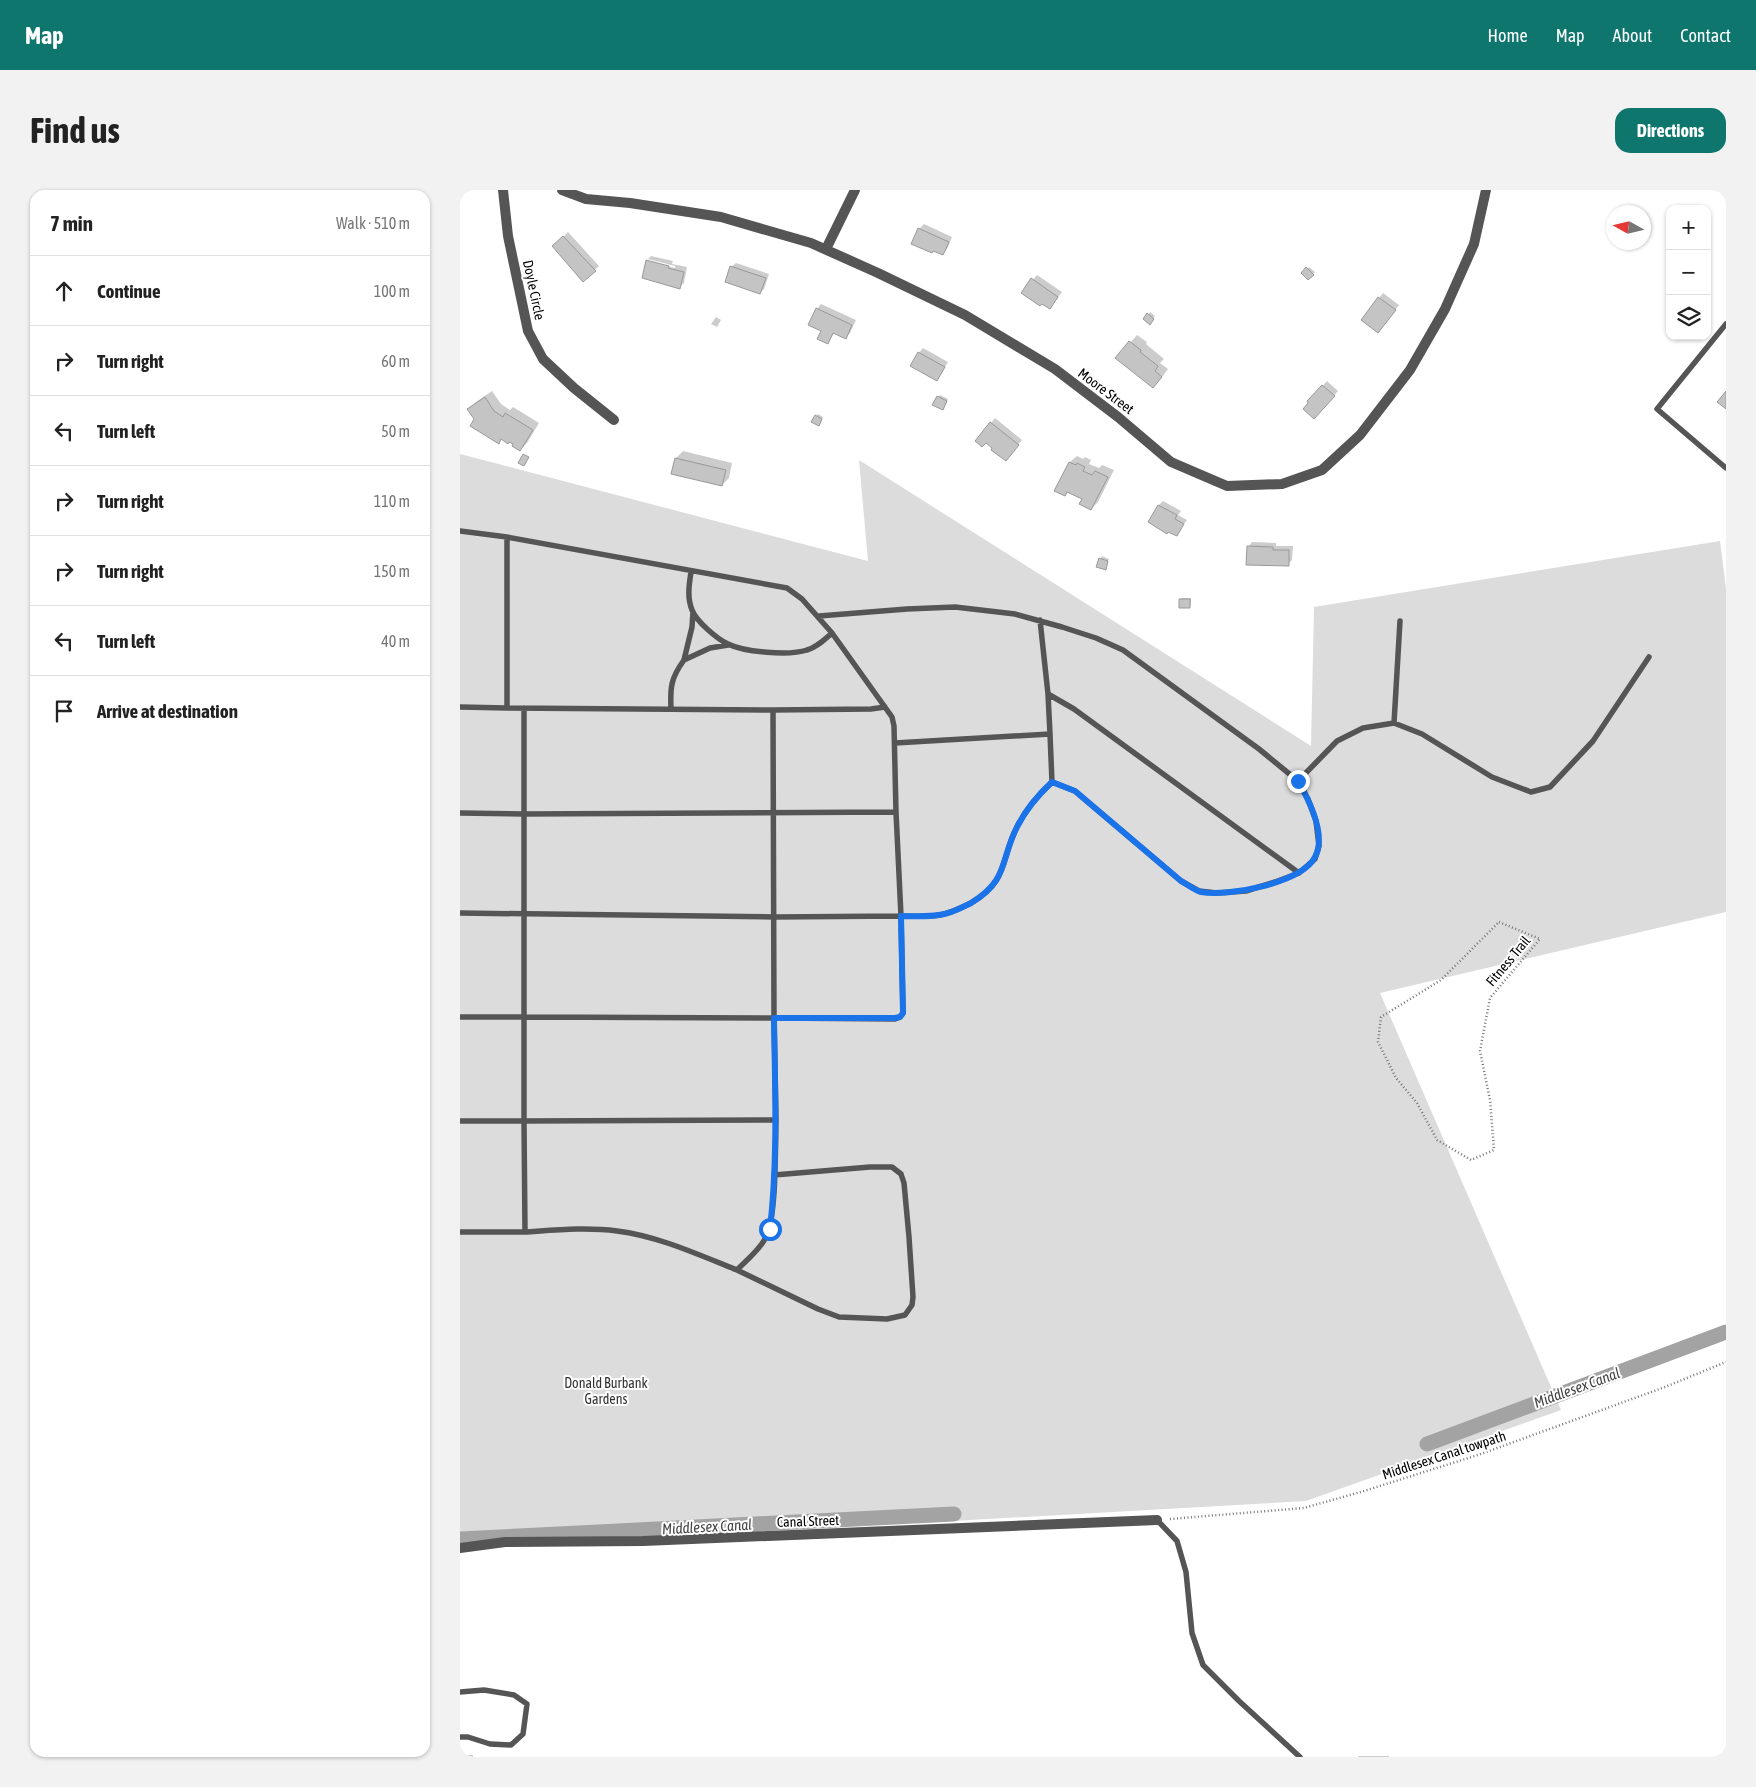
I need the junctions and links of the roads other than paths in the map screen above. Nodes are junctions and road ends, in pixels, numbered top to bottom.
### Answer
1 (503, 190) edge
2 (562, 190) edge
3 (855, 190) edge
4 (1486, 190) edge
5 (826, 249) junction
6 (1726, 324) edge
7 (614, 420) dead end
8 (1726, 468) edge
9 (460, 531) edge
10 (507, 537) junction
11 (691, 572) junction
12 (693, 612) junction
13 (819, 616) junction
14 (1040, 620) junction
15 (1400, 621) dead end
16 (832, 633) junction
17 (728, 645) junction
18 (1650, 658) dead end
19 (684, 660) junction
20 (1048, 694) junction
21 (885, 707) junction
22 (460, 708) edge
23 (507, 708) junction
24 (524, 708) junction
25 (671, 709) junction
26 (773, 710) junction
27 (1394, 723) junction
28 (1050, 734) junction
29 (895, 743) junction
30 (1298, 781) junction
31 (1052, 782) junction
32 (775, 812) junction
33 (896, 812) junction
34 (460, 813) edge
35 (524, 814) junction
36 (1299, 873) junction
37 (460, 913) edge
38 (524, 913) junction
39 (901, 916) junction
40 (774, 917) junction
41 (460, 1017) edge
42 (524, 1017) junction
43 (774, 1018) junction
44 (776, 1120) junction
45 (460, 1121) edge
46 (524, 1121) junction
47 (774, 1175) junction
48 (460, 1232) edge
49 (525, 1232) junction
50 (737, 1270) junction
51 (1157, 1520) joint
52 (460, 1548) edge
53 (460, 1692) edge
54 (460, 1737) edge
55 (1300, 1757) edge

1 - 7 street, Doyle Circle
2 - 5 street, Moore Street
3 - 5 street
4 - 5 street, Moore Street
6 - 8 lane
9 - 10 lane
10 - 11 lane
10 - 23 lane
11 - 12 lane
11 - 13 lane
12 - 17 lane
12 - 19 lane
13 - 14 lane
13 - 16 lane
14 - 20 lane
14 - 30 lane
15 - 27 lane
16 - 17 lane
16 - 21 lane
17 - 19 lane
18 - 27 lane
19 - 25 lane
20 - 28 lane
20 - 36 lane
21 - 26 lane
21 - 29 lane
22 - 23 lane
23 - 24 lane
24 - 25 lane
24 - 35 lane
25 - 26 lane
26 - 32 lane
27 - 30 lane
28 - 29 lane
28 - 31 lane
29 - 33 lane
30 - 36 lane
31 - 36 lane
31 - 39 lane
32 - 33 lane
32 - 35 lane
32 - 40 lane
33 - 39 lane
34 - 35 lane
35 - 38 lane
37 - 38 lane
38 - 40 lane
38 - 42 lane
39 - 40 lane
39 - 43 lane
40 - 43 lane
41 - 42 lane
42 - 43 lane
42 - 46 lane
43 - 44 lane
44 - 46 lane
44 - 47 lane
45 - 46 lane
46 - 49 lane
47 - 50 lane
47 - 50 lane
48 - 49 lane
49 - 50 lane
51 - 52 street, Canal Street
51 - 55 lane
53 - 54 lane

